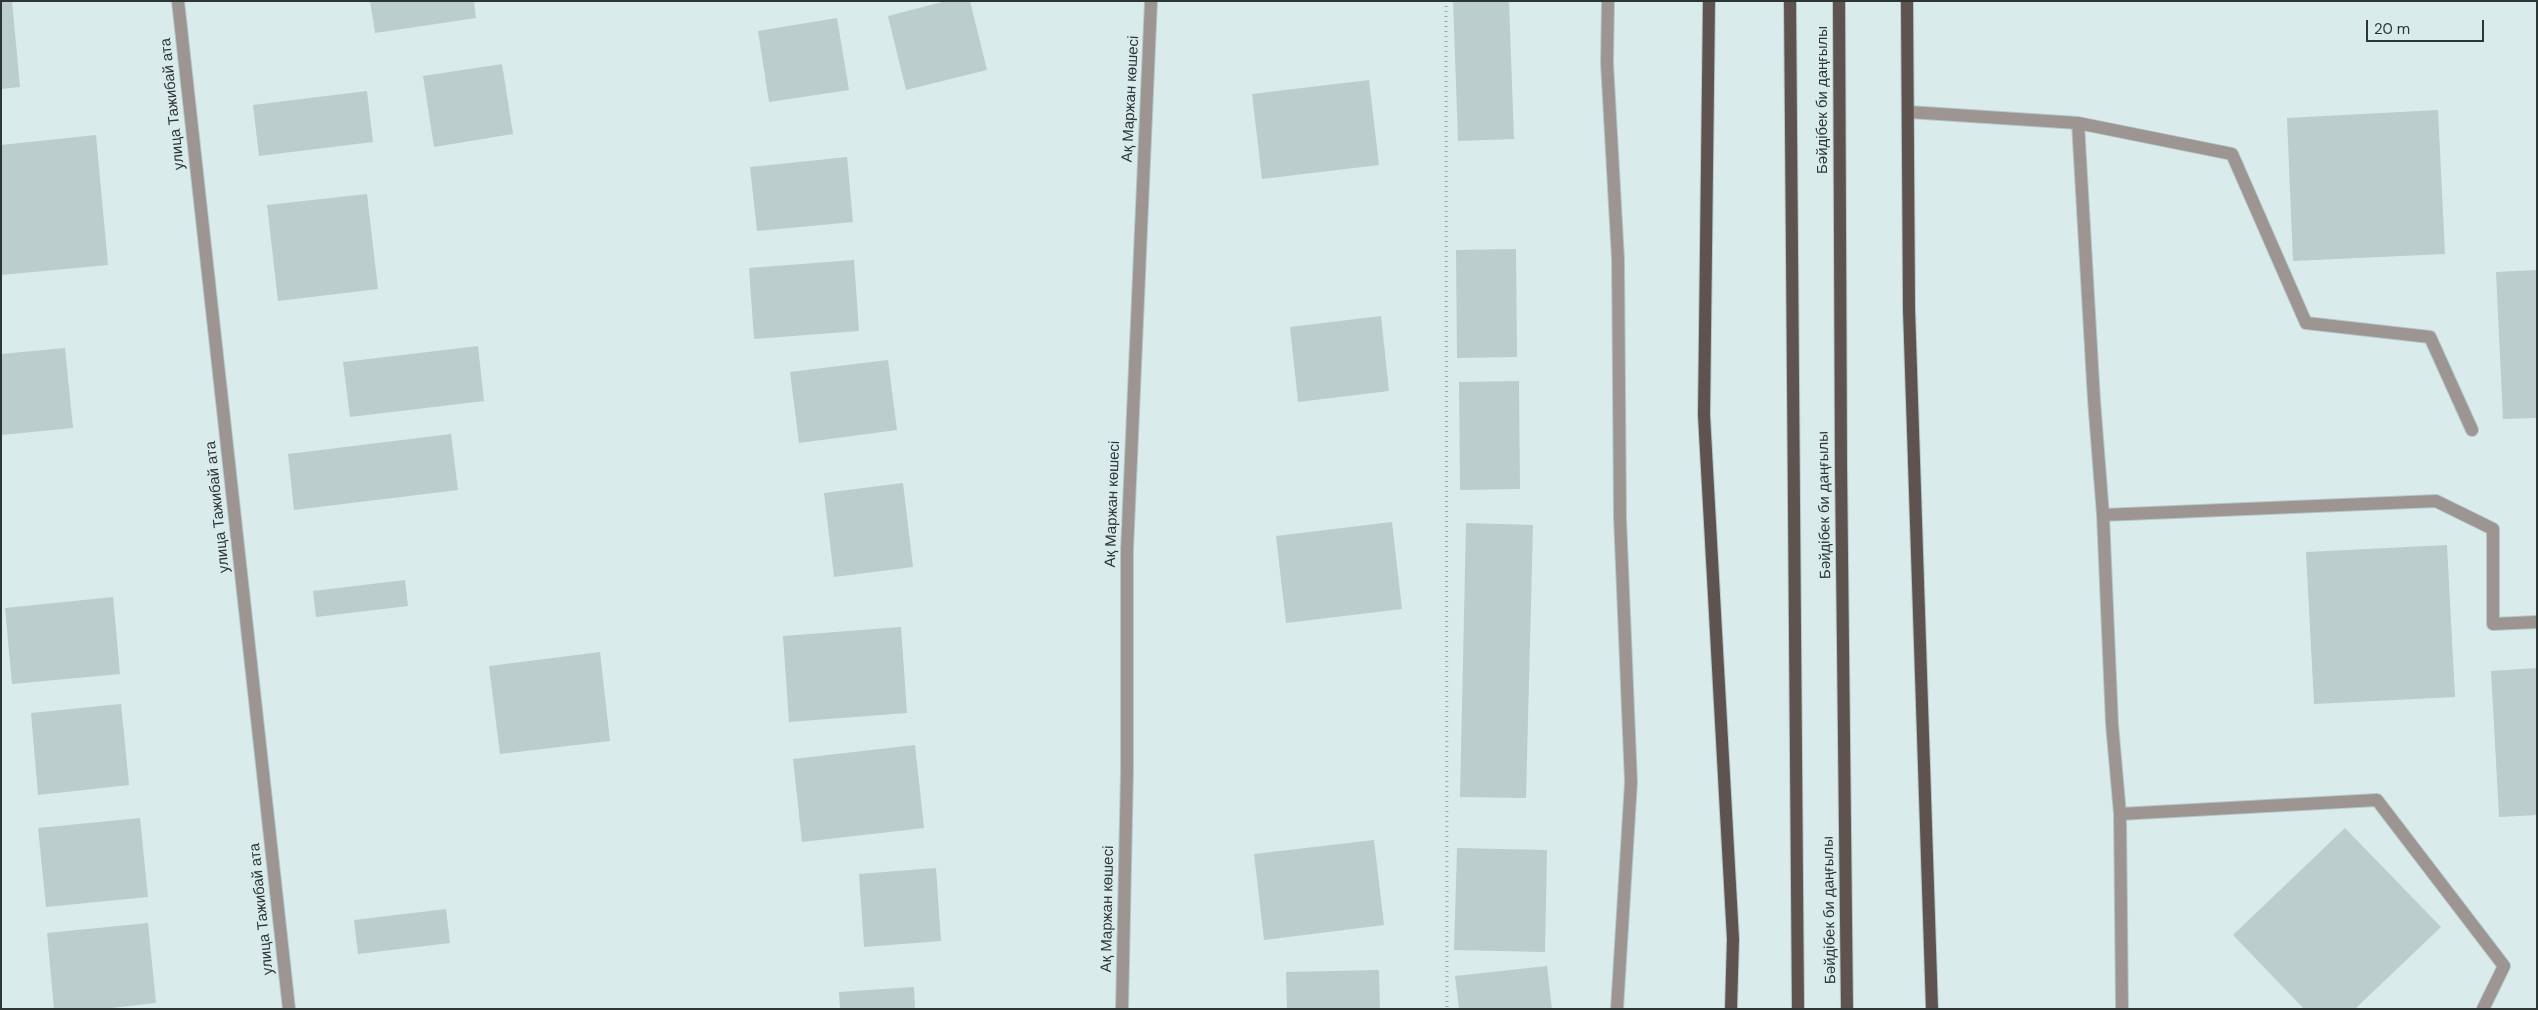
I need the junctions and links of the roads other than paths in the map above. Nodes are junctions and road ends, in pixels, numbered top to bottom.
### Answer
1 (178, 1) edge
2 (1151, 1) edge
3 (1608, 1) edge
4 (1709, 1) edge
5 (1790, 1) edge
6 (1839, 1) edge
7 (1907, 1) edge
8 (1909, 112) junction
9 (2078, 123) junction
10 (2472, 430) dead end
11 (2104, 515) junction
12 (2537, 622) edge
13 (2120, 814) junction
14 (289, 1009) edge
15 (1122, 1009) edge
16 (1617, 1009) edge
17 (1731, 1009) edge
18 (1798, 1009) edge
19 (1847, 1009) edge
20 (1932, 1009) edge
21 (2122, 1009) edge
22 (2483, 1009) edge

1 - 14 street, улица Тажибай ата
2 - 15 street, Ақ Маржан көшесі
3 - 16 street
4 - 17 main road
5 - 18 main road, Бәйдібек би даңғылы
6 - 19 main road, Бәйдібек би даңғылы
7 - 8 main road
8 - 9 street
8 - 20 main road
9 - 10 street
9 - 11 street
11 - 12 street
11 - 13 street
13 - 21 street
13 - 22 street

